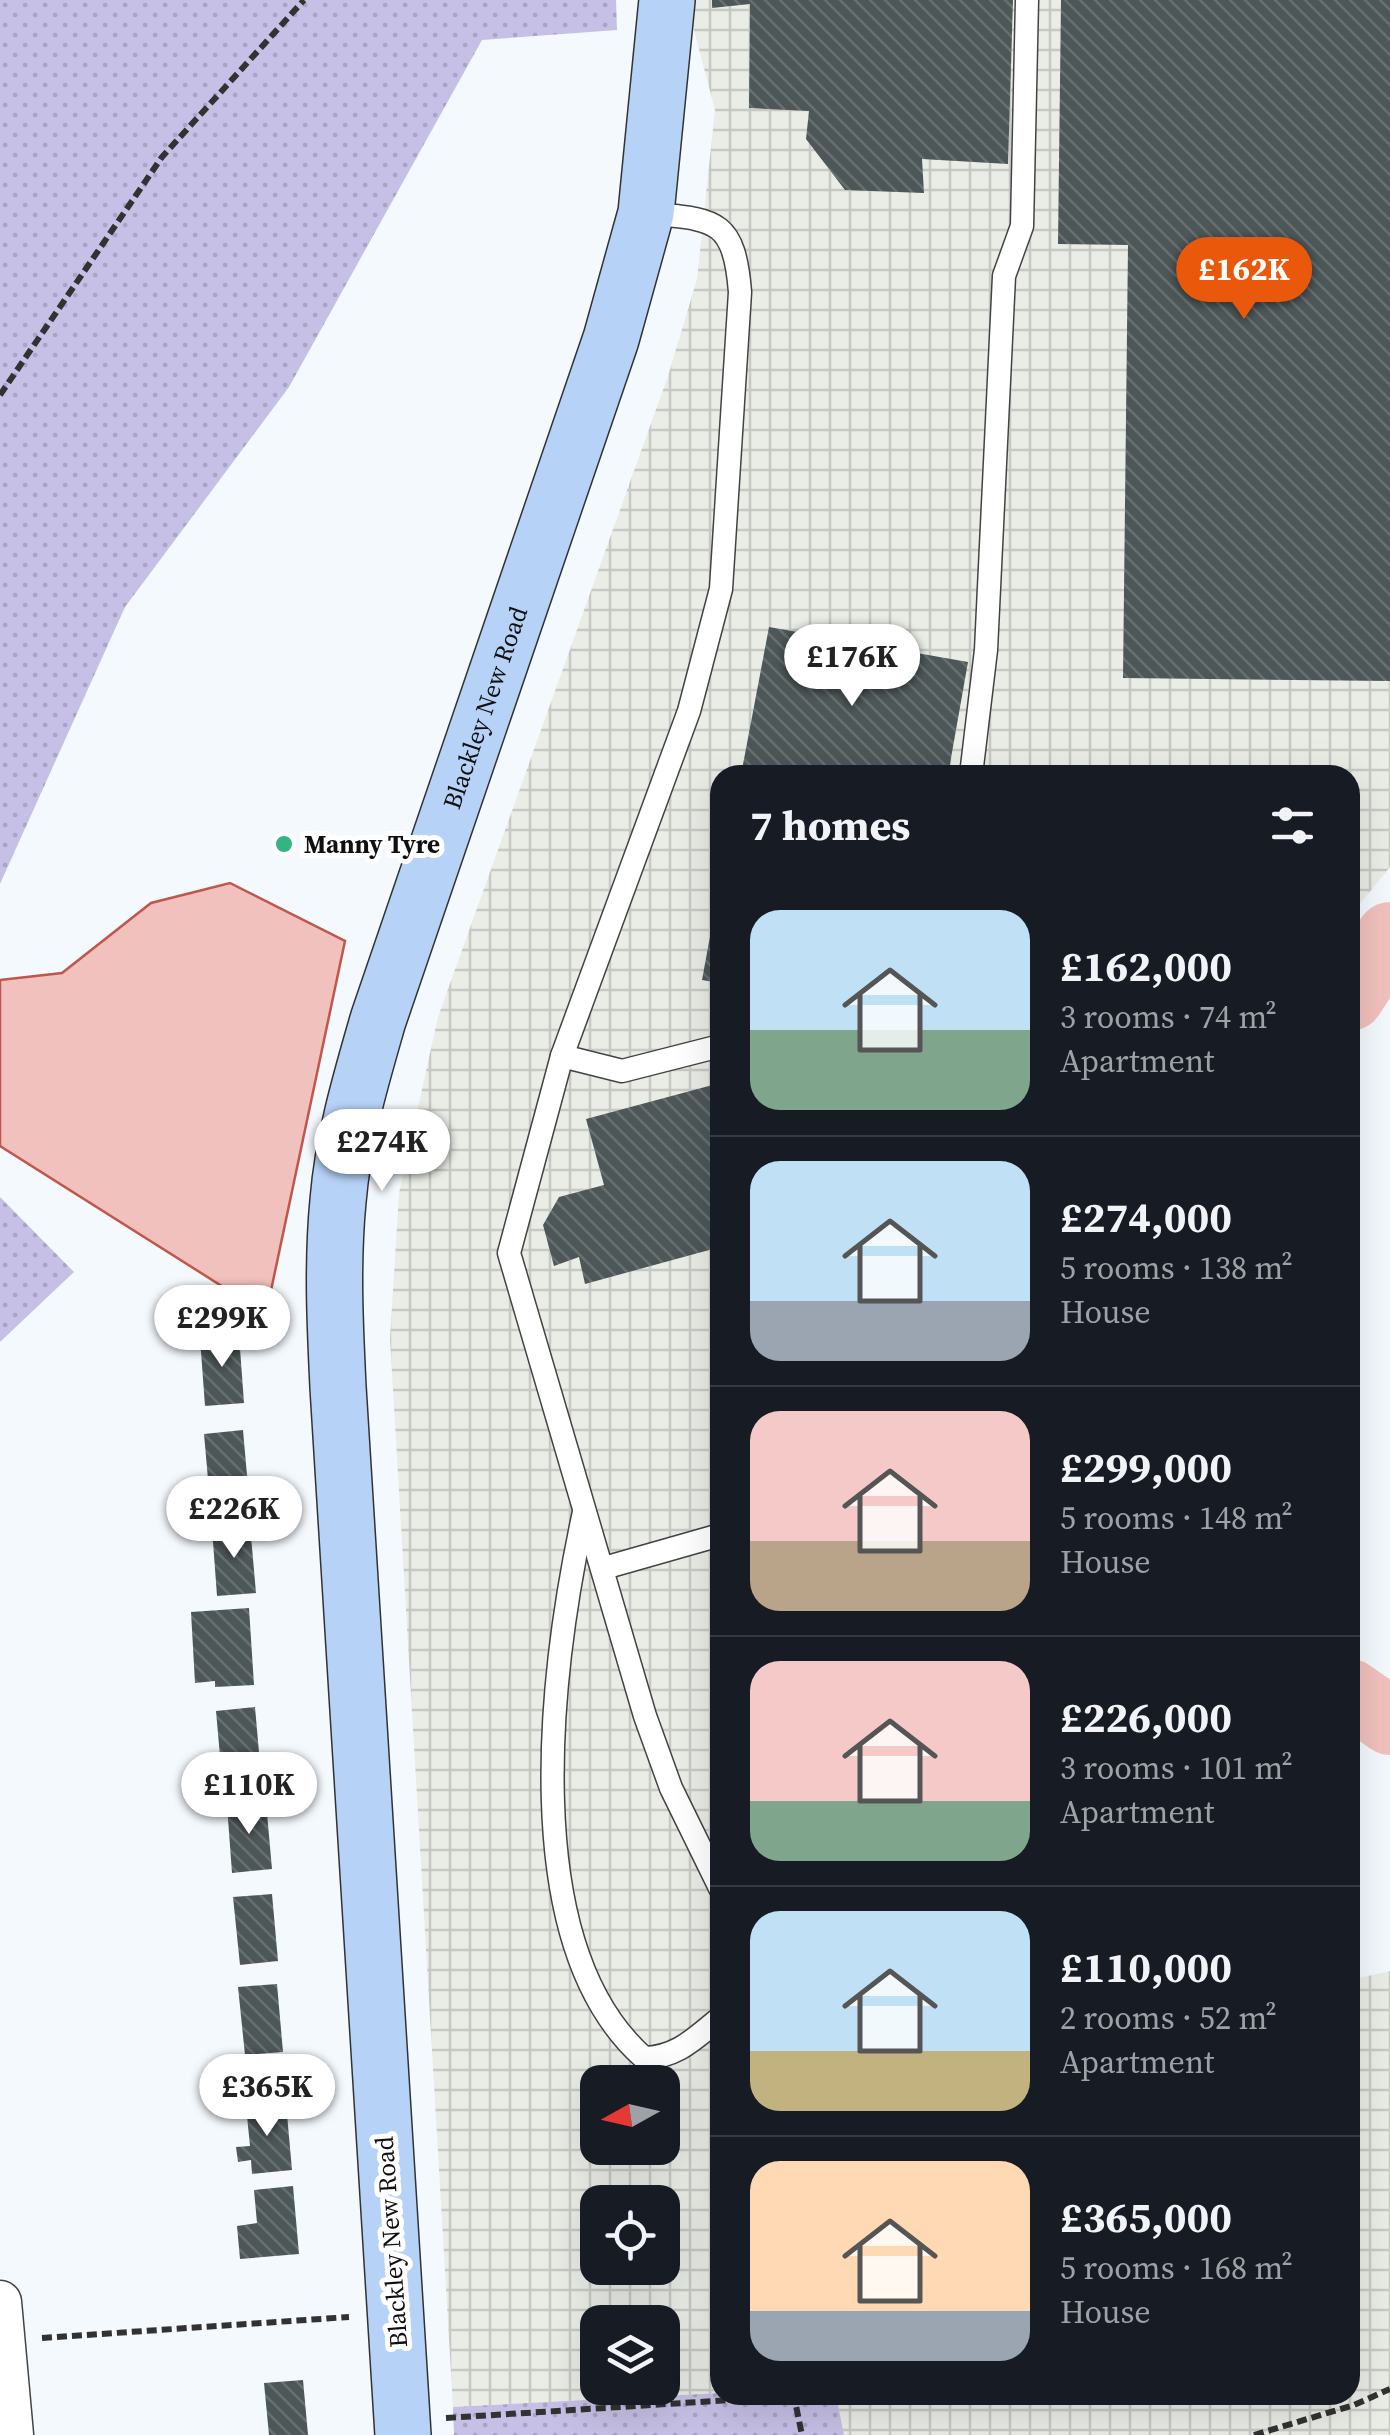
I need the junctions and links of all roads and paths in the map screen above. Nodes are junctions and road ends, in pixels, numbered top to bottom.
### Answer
1 (304, 0) edge
2 (666, 0) edge
3 (1028, 0) edge
4 (646, 213) junction
5 (0, 394) edge
6 (972, 765) edge
7 (710, 1049) edge
8 (562, 1056) junction
9 (585, 1507) junction
10 (710, 1538) edge
11 (604, 1568) junction
12 (710, 1868) edge
13 (710, 2026) edge
14 (396, 2314) junction
15 (2, 2321) edge
16 (1390, 2389) edge
17 (710, 2403) edge
18 (1360, 2403) edge
19 (796, 2405) edge
20 (1356, 2405) edge
21 (402, 2428) edge
22 (8, 2430) edge
23 (802, 2435) edge
24 (1254, 2435) edge

1 - 5 path
2 - 4 street, Blackley New Road
3 - 6 lane
4 - 8 lane
4 - 14 street, Blackley New Road
7 - 8 lane
8 - 9 lane
9 - 11 lane
9 - 13 lane
10 - 11 lane
11 - 12 lane
14 - 15 path
14 - 21 street, Blackley New Road
15 - 22 street
16 - 18 path
17 - 21 path
19 - 23 path
20 - 24 path

